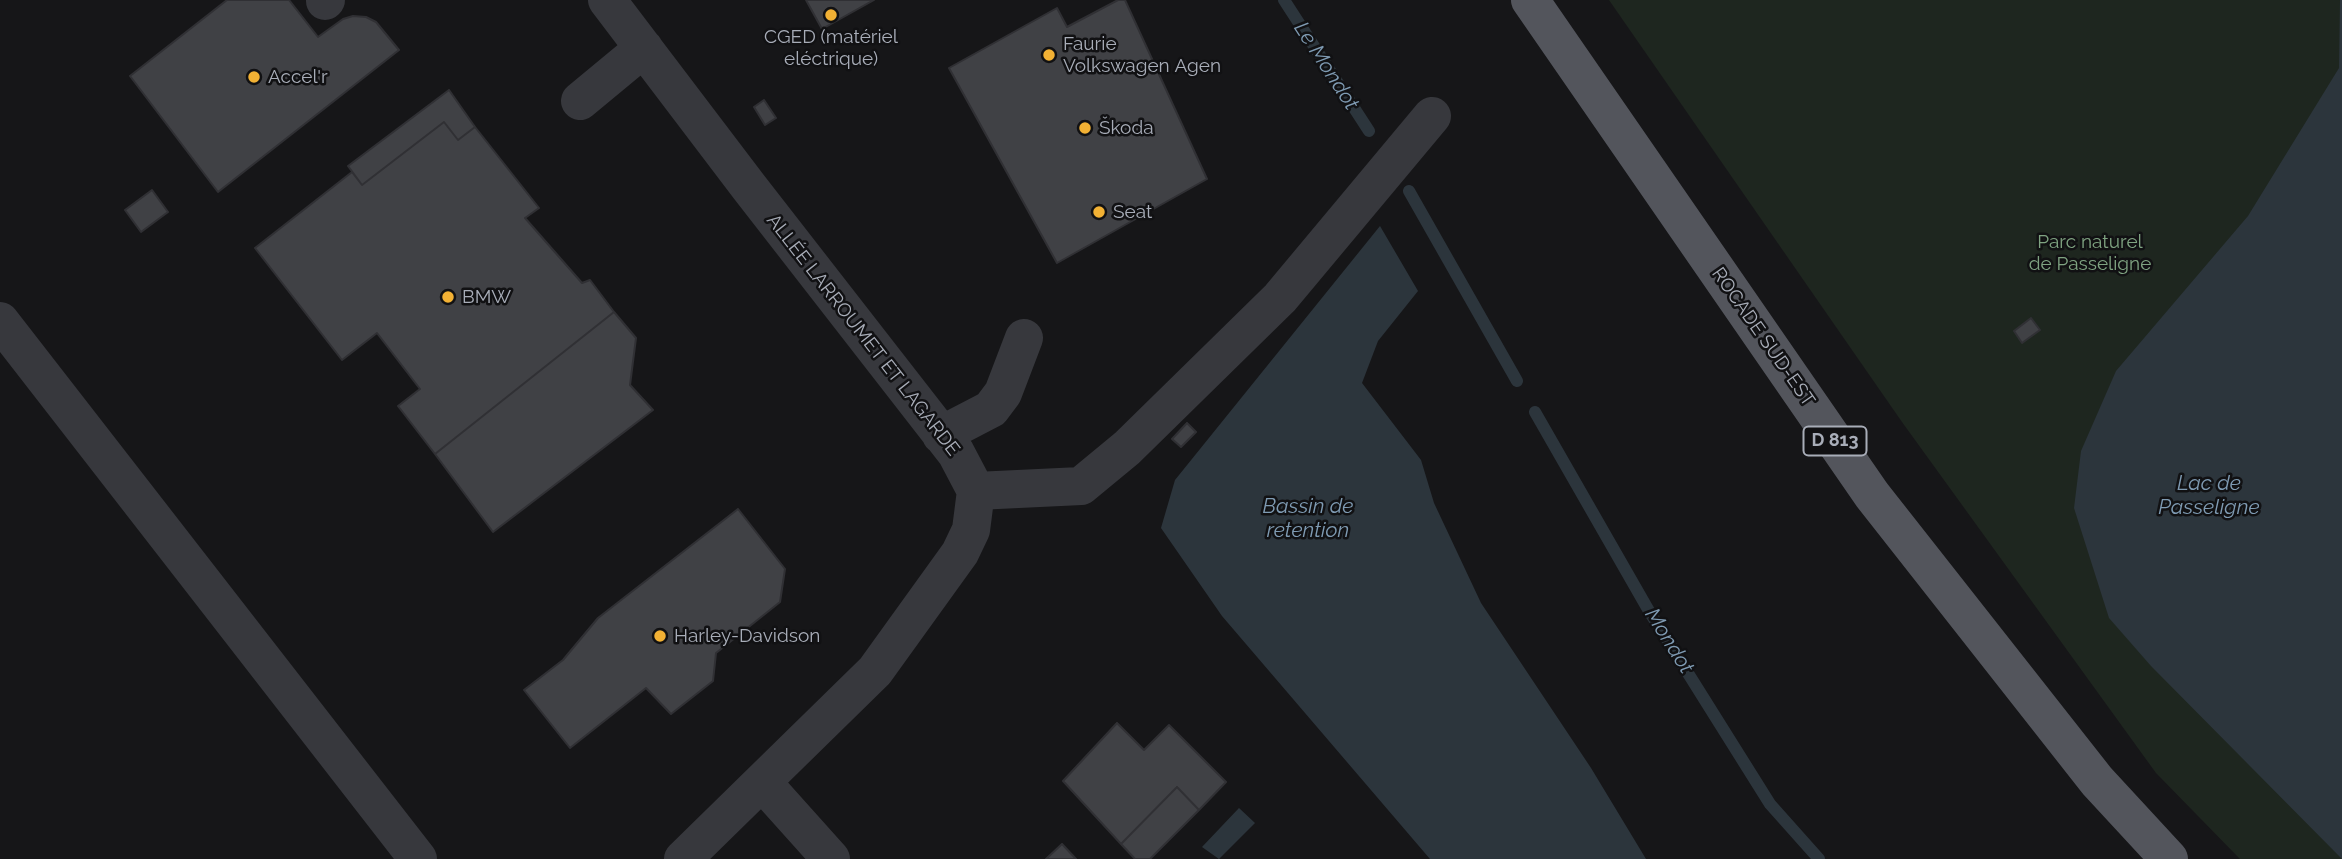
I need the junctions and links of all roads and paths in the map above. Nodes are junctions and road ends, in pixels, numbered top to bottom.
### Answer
1 (607, 0) edge
2 (1530, 0) edge
3 (644, 48) junction
4 (579, 101) dead end
5 (1426, 122) dead end
6 (0, 321) edge
7 (1024, 338) dead end
8 (941, 435) junction
9 (976, 491) junction
10 (762, 782) junction
11 (418, 859) edge
12 (683, 859) edge
13 (831, 859) edge
14 (2169, 859) edge

1 - 3 street, ALLÉE LARROUMET ET LAGARDE
2 - 14 main road, ROCADE SUD-EST / D 813
3 - 4 street
3 - 8 street, ALLÉE LARROUMET ET LAGARDE
5 - 9 street
6 - 11 street
7 - 8 street
8 - 9 street, ALLÉE LARROUMET ET LAGARDE
9 - 10 street
10 - 12 street
10 - 13 street

